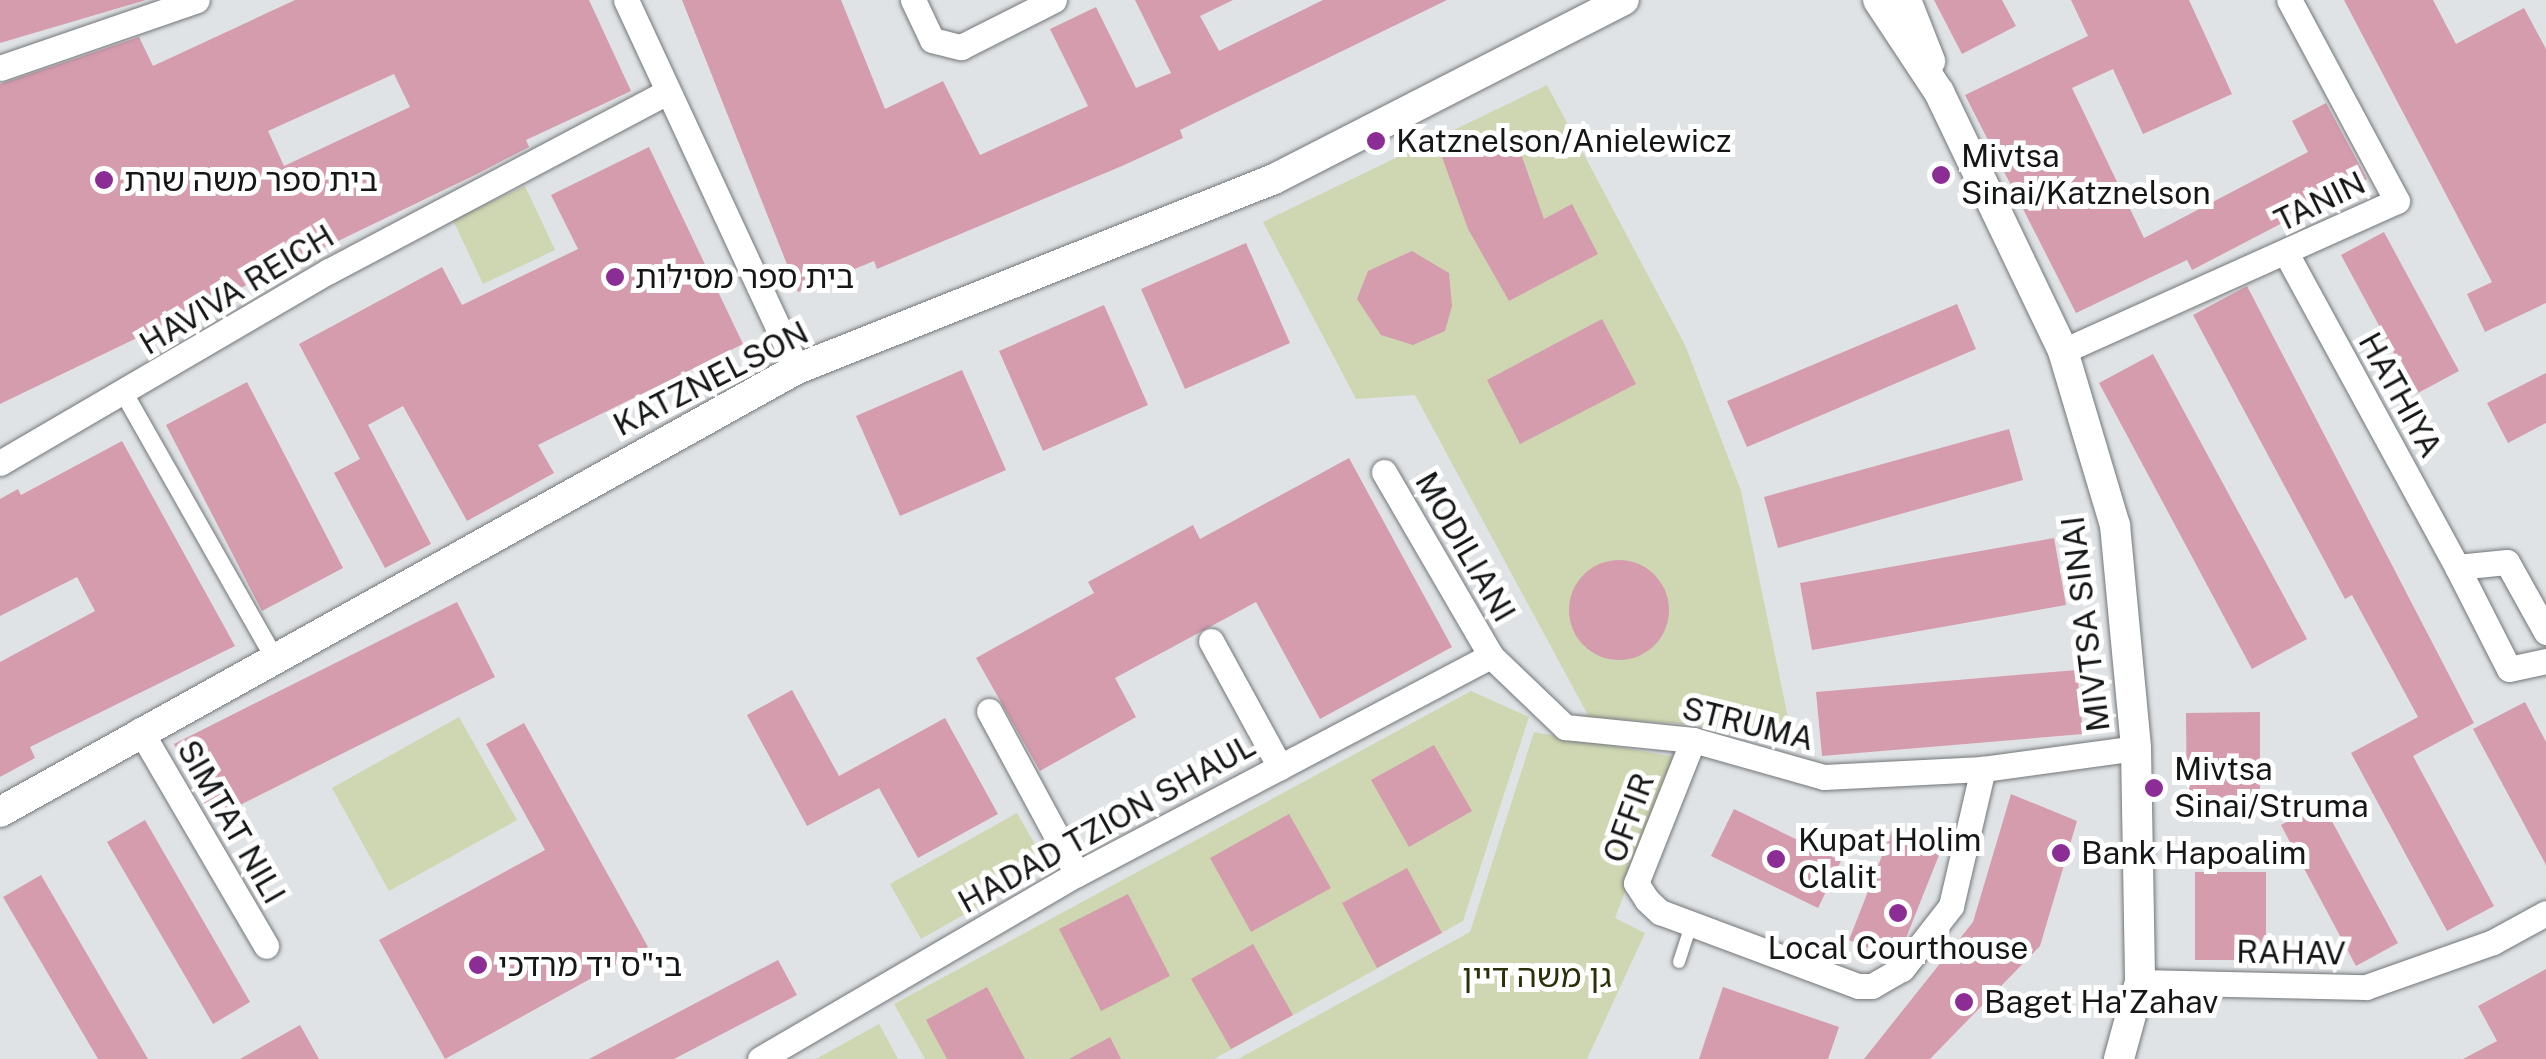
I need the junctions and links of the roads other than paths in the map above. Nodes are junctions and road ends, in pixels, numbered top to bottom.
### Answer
1 (197, 0) edge
2 (626, 0) edge
3 (913, 0) edge
4 (1054, 0) edge
5 (1624, 0) edge
6 (1638, 0) edge
7 (1878, 0) edge
8 (1906, 0) edge
9 (2289, 0) edge
10 (1591, 17) junction
11 (0, 68) edge
12 (667, 92) junction
13 (1939, 92) junction
14 (2287, 254) junction
15 (2063, 350) junction
16 (797, 369) junction
17 (125, 395) junction
18 (0, 464) edge
19 (1384, 472) dead end
20 (2457, 567) junction
21 (2546, 632) edge
22 (1211, 642) dead end
23 (273, 656) junction
24 (1490, 656) junction
25 (2546, 660) edge
26 (989, 711) dead end
27 (140, 730) junction
28 (1693, 740) junction
29 (2136, 748) junction
30 (1280, 767) junction
31 (1983, 769) junction
32 (0, 812) edge
33 (1077, 874) junction
34 (2546, 913) edge
35 (1691, 924) junction
36 (266, 946) dead end
37 (1679, 962) dead end
38 (2140, 982) junction
39 (760, 1059) edge
40 (2118, 1059) edge

1 - 11 street
2 - 12 street
3 - 4 street
5 - 10 street, KATZNELSON
6 - 10 street, KATZNELSON
7 - 13 street, MIVTSA SINAI
8 - 13 street, MIVTSA SINAI
9 - 14 street, TANIN
10 - 16 street, KATZNELSON
12 - 16 street
12 - 17 street, HAVIVA REICH
13 - 15 street, MIVTSA SINAI
14 - 15 street, TANIN
14 - 20 street, HATHIYA
15 - 29 street, MIVTSA SINAI
16 - 23 street, KATZNELSON
17 - 18 street, HAVIVA REICH
17 - 23 street
19 - 24 street, MODILIANI
20 - 21 street
20 - 25 street, HATHIYA
22 - 30 street
23 - 27 street, KATZNELSON
24 - 28 street, STRUMA
24 - 30 street, HADAD TZION SHAUL
26 - 33 street
27 - 32 street, KATZNELSON
27 - 36 street, SIMTAT NILI
28 - 31 street, STRUMA
28 - 35 street, OFFIR
29 - 31 street, STRUMA
29 - 38 street, MIVTSA SINAI
30 - 33 street, HADAD TZION SHAUL
31 - 35 street, OFFIR
33 - 39 street, HADAD TZION SHAUL
34 - 38 street, RAHAV
35 - 37 lane
38 - 40 street, MIVTSA SINAI

